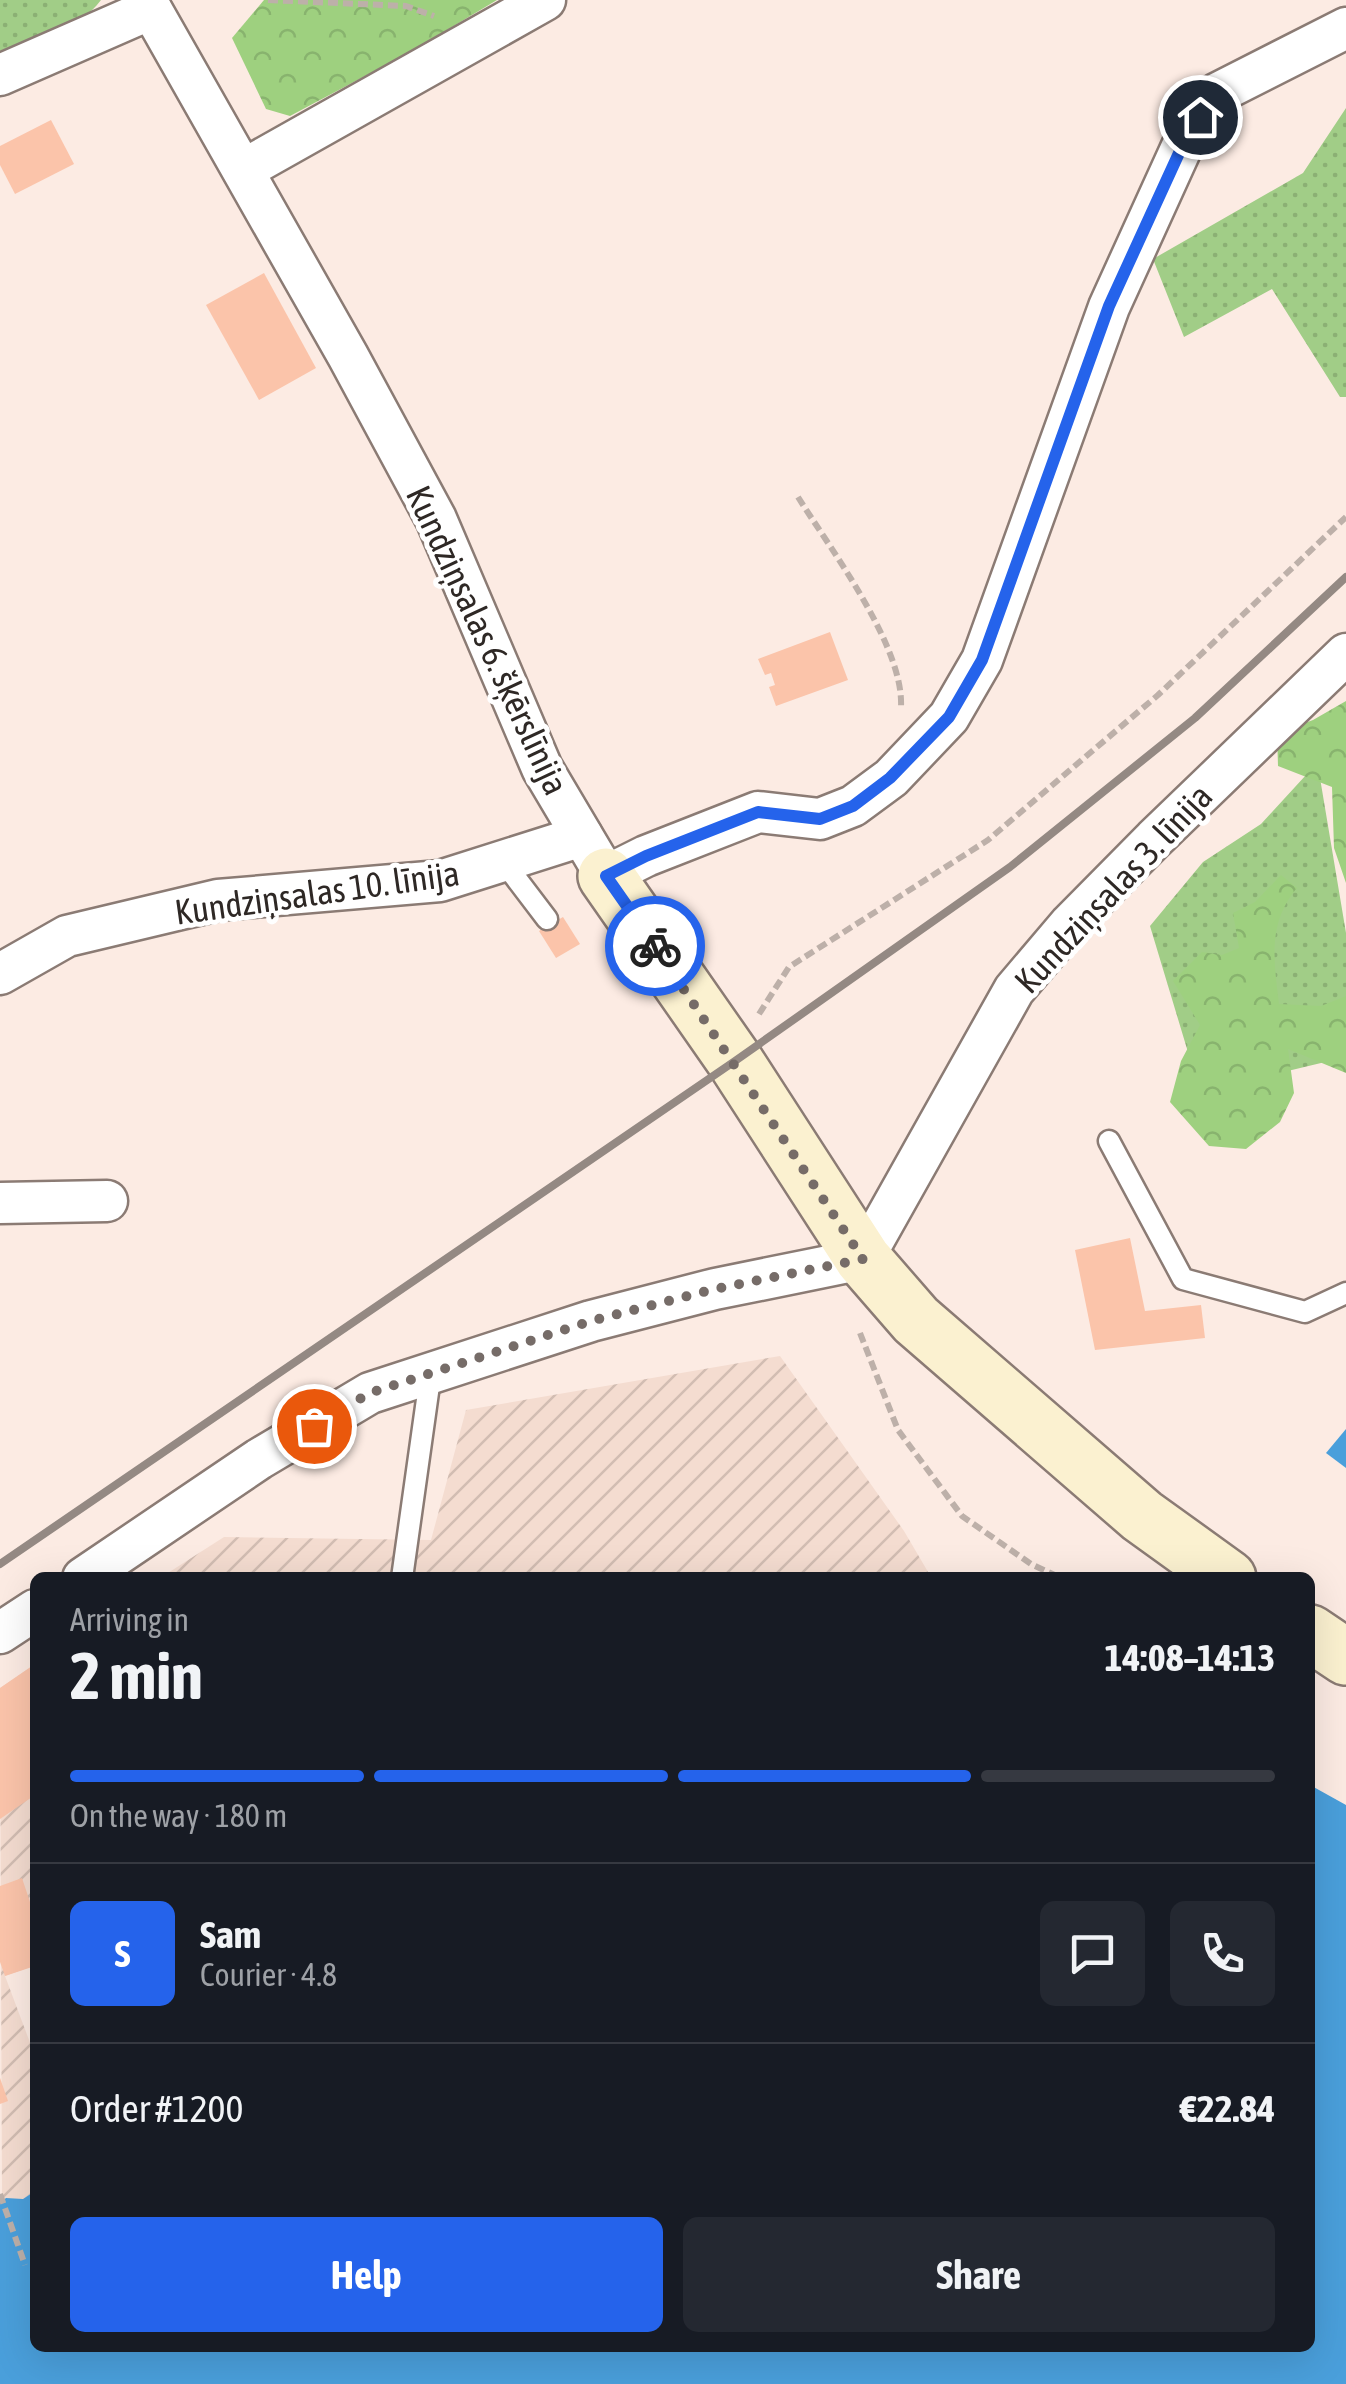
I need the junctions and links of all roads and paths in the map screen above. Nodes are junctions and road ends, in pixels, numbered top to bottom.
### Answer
1 (268, 0) edge
2 (545, 0) edge
3 (148, 4) edge
4 (1346, 28) edge
5 (477, 39) junction
6 (0, 75) edge
7 (244, 170) junction
8 (798, 497) dead end
9 (1346, 517) edge
10 (1346, 654) edge
11 (893, 717) dead end
12 (594, 856) junction
13 (504, 861) junction
14 (547, 920) dead end
15 (0, 974) edge
16 (756, 1018) dead end
17 (1109, 1141) dead end
18 (108, 1201) dead end
19 (0, 1202) edge
20 (863, 1259) junction
21 (1346, 1293) edge
22 (859, 1332) dead end
23 (431, 1371) junction
24 (92, 1572) edge
25 (403, 1572) edge
26 (1048, 1572) edge
27 (1220, 1572) edge
28 (30, 1613) edge
29 (0, 1633) edge
30 (1315, 1636) edge
31 (1346, 1657) edge
32 (0, 2194) edge
33 (25, 2264) dead end

1 - 5 path
2 - 5 street
3 - 6 street
3 - 7 street, Kundziņsalas 6. šķērslīnija
4 - 12 street, Kundziņsalas 10. līnija
5 - 7 street
7 - 12 street, Kundziņsalas 6. šķērslīnija
8 - 11 path
9 - 16 path
10 - 20 street, Kundziņsalas 3. līnija
12 - 13 street, Kundziņsalas 10. līnija
12 - 20 street, Kundziņsalas 6. šķērslīnija
13 - 14 lane
13 - 15 street, Kundziņsalas 10. līnija
17 - 21 lane
18 - 19 street
20 - 23 street
20 - 27 street, Kundziņsalas 6. šķērslīnija
22 - 26 path
23 - 24 street
23 - 25 lane
28 - 29 street
30 - 31 street
32 - 33 path

